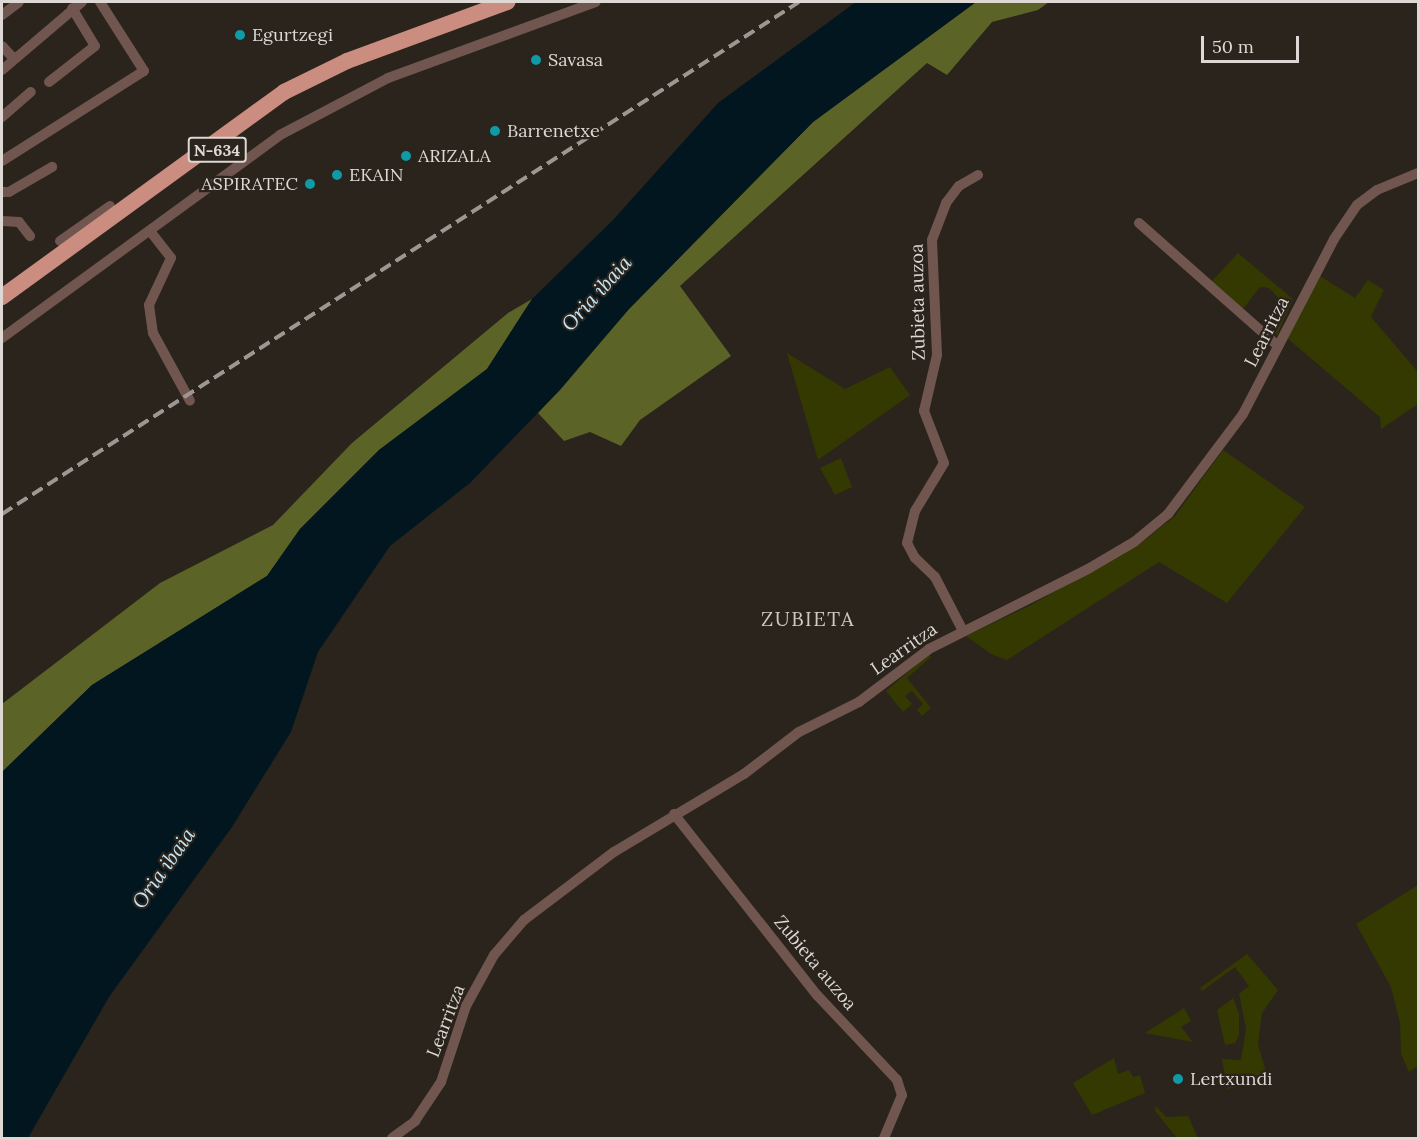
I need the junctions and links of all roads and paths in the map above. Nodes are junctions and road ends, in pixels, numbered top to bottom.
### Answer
1 (19, 2) edge
2 (82, 2) edge
3 (100, 2) edge
4 (507, 2) edge
5 (596, 2) edge
6 (67, 7) edge
7 (2, 15) edge
8 (448, 24) junction
9 (2, 46) edge
10 (13, 58) junction
11 (2, 70) edge
12 (49, 82) dead end
13 (31, 92) dead end
14 (2, 117) edge
15 (2, 161) edge
16 (52, 166) dead end
17 (1419, 173) edge
18 (978, 175) dead end
19 (2, 192) edge
20 (110, 206) dead end
21 (2, 221) edge
22 (1139, 223) dead end
23 (150, 231) junction
24 (30, 236) dead end
25 (60, 241) dead end
26 (2, 297) edge
27 (2, 303) edge
28 (2, 338) edge
29 (1278, 346) junction
30 (190, 401) dead end
31 (962, 629) junction
32 (674, 814) junction
33 (392, 1138) edge
34 (884, 1138) edge

1 - 7 street
2 - 6 street
3 - 15 street
4 - 8 highway, N-634
5 - 23 street
6 - 10 street
6 - 12 street
8 - 26 highway, N-634
8 - 27 highway, N-634
9 - 10 street
10 - 11 street
13 - 14 street
16 - 19 street
17 - 29 street, Learritza
18 - 31 street, Zubieta auzoa
20 - 25 street
21 - 24 street
22 - 29 street
23 - 28 street
23 - 30 street
29 - 31 street, Learritza
31 - 32 street, Learritza
32 - 33 street, Learritza
32 - 34 street, Zubieta auzoa

